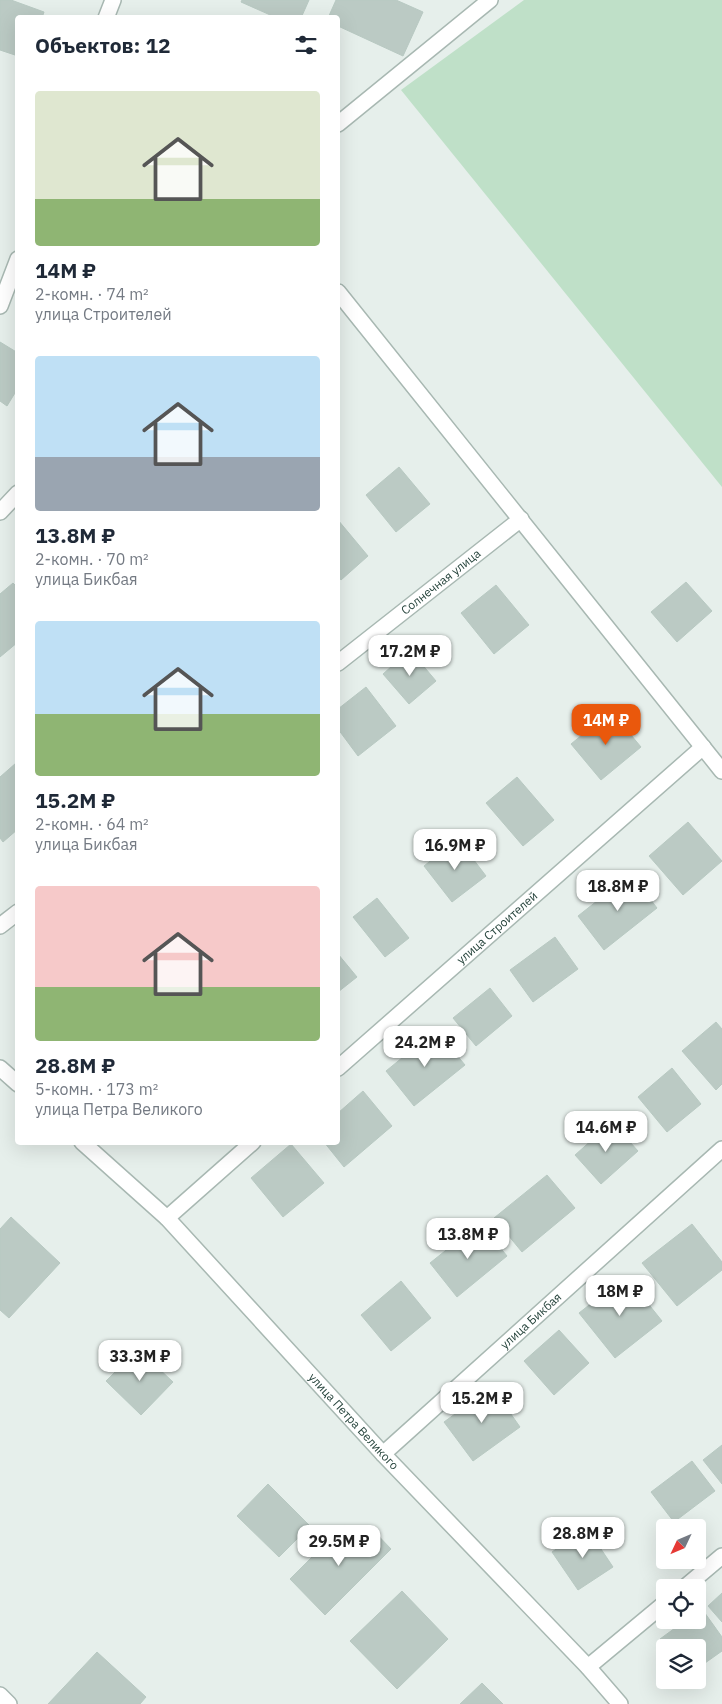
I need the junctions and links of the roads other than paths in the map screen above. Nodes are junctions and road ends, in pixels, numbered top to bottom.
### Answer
1 (113, 0) edge
2 (481, 2) edge
3 (107, 15) edge
4 (340, 122) edge
5 (15, 267) edge
6 (340, 294) edge
7 (0, 306) edge
8 (15, 496) edge
9 (0, 512) edge
10 (521, 519) junction
11 (340, 660) edge
12 (703, 747) junction
13 (722, 771) edge
14 (15, 914) edge
15 (0, 926) edge
16 (340, 1066) edge
17 (0, 1068) edge
18 (15, 1081) edge
19 (85, 1145) edge
20 (250, 1145) edge
21 (722, 1149) edge
22 (167, 1218) junction
23 (383, 1454) junction
24 (722, 1556) edge
25 (695, 1579) edge
26 (656, 1610) edge
27 (588, 1667) junction
28 (0, 1695) edge
29 (10, 1704) edge
30 (620, 1704) edge

1 - 3 street
2 - 4 street
5 - 7 street
6 - 10 street
8 - 9 street
10 - 11 street, Солнечная улица
10 - 12 street
12 - 13 street
12 - 16 street, улица Строителей
14 - 15 street
17 - 18 street
19 - 22 street, улица Петра Великого
20 - 22 street
21 - 23 street, улица Бикбая
22 - 23 street, улица Петра Великого
23 - 27 street, улица Петра Великого
24 - 25 street
26 - 27 street
27 - 30 street, улица Петра Великого
28 - 29 street

